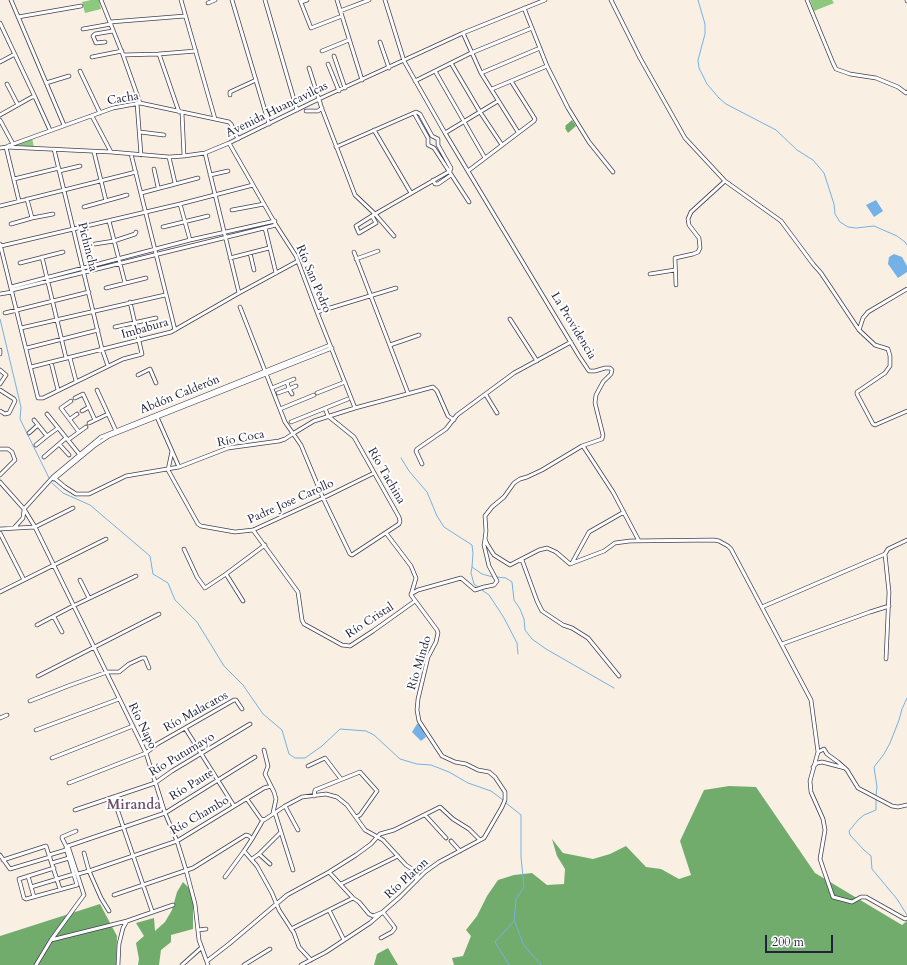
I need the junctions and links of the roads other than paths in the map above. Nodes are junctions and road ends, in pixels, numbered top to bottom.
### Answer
1 (10, 0) edge
2 (101, 0) edge
3 (181, 0) edge
4 (215, 0) edge
5 (232, 0) edge
6 (265, 0) edge
7 (307, 0) edge
8 (337, 0) edge
9 (367, 0) edge
10 (385, 0) edge
11 (545, 0) edge
12 (611, 0) edge
13 (807, 0) edge
14 (301, 1) edge
15 (208, 3) dead end
16 (81, 6) dead end
17 (524, 8) junction
18 (340, 11) junction
19 (185, 16) junction
20 (342, 16) junction
21 (18, 17) junction
22 (0, 23) edge
23 (110, 23) junction
24 (532, 28) junction
25 (83, 29) dead end
26 (113, 31) junction
27 (463, 33) junction
28 (349, 40) junction
29 (105, 42) dead end
30 (380, 42) dead end
31 (540, 48) junction
32 (196, 51) junction
33 (322, 51) dead end
34 (123, 53) junction
35 (471, 53) junction
36 (15, 54) junction
37 (159, 54) junction
38 (334, 56) dead end
39 (92, 57) dead end
40 (404, 61) junction
41 (0, 62) edge
42 (451, 63) junction
43 (328, 64) dead end
44 (547, 66) junction
45 (310, 68) dead end
46 (389, 68) junction
47 (80, 71) dead end
48 (435, 71) junction
49 (481, 73) junction
50 (69, 76) dead end
51 (256, 80) junction
52 (362, 80) junction
53 (415, 81) junction
54 (511, 81) junction
55 (46, 83) junction
56 (7, 84) dead end
57 (345, 88) junction
58 (492, 89) junction
59 (339, 91) junction
60 (907, 92) edge
61 (230, 95) dead end
62 (35, 97) junction
63 (319, 100) junction
64 (498, 101) junction
65 (139, 103) junction
66 (18, 105) junction
67 (322, 108) junction
68 (297, 110) junction
69 (306, 111) dead end
70 (181, 112) junction
71 (480, 112) junction
72 (100, 113) junction
73 (414, 113) junction
74 (0, 115) edge
75 (92, 116) junction
76 (215, 119) junction
77 (0, 120) edge
78 (463, 122) junction
79 (269, 124) junction
80 (64, 125) junction
81 (50, 130) junction
82 (374, 130) junction
83 (140, 132) junction
84 (518, 132) junction
85 (445, 133) junction
86 (164, 136) dead end
87 (432, 136) junction
88 (428, 138) junction
89 (238, 139) junction
90 (229, 143) junction
91 (13, 144) junction
92 (438, 145) junction
93 (502, 145) junction
94 (6, 147) junction
95 (336, 147) junction
96 (0, 148) edge
97 (434, 148) junction
98 (54, 149) junction
99 (94, 152) junction
100 (111, 152) junction
101 (204, 152) junction
102 (131, 154) junction
103 (141, 155) junction
104 (184, 156) junction
105 (169, 157) junction
106 (485, 158) junction
107 (80, 166) dead end
108 (59, 169) junction
109 (154, 169) dead end
110 (228, 171) dead end
111 (468, 171) junction
112 (136, 172) junction
113 (613, 172) dead end
114 (450, 173) junction
115 (210, 175) junction
116 (198, 178) dead end
117 (14, 179) junction
118 (433, 180) junction
119 (101, 181) junction
120 (725, 181) junction
121 (175, 183) junction
122 (253, 184) junction
123 (158, 187) junction
124 (64, 190) junction
125 (141, 192) junction
126 (411, 193) junction
127 (216, 194) junction
128 (127, 196) dead end
129 (27, 199) junction
130 (19, 201) junction
131 (106, 201) junction
132 (468, 202) dead end
133 (180, 204) junction
134 (264, 204) junction
135 (0, 206) edge
136 (84, 207) dead end
137 (232, 210) dead end
138 (145, 212) junction
139 (53, 214) dead end
140 (373, 215) junction
141 (208, 216) dead end
142 (32, 218) junction
143 (109, 221) junction
144 (185, 222) junction
145 (275, 223) junction
146 (12, 224) dead end
147 (163, 227) dead end
148 (264, 228) junction
149 (74, 229) junction
150 (136, 232) dead end
151 (224, 233) junction
152 (394, 236) dead end
153 (226, 238) junction
154 (190, 240) junction
155 (114, 241) junction
156 (95, 244) dead end
157 (0, 245) edge
158 (269, 248) junction
159 (155, 250) junction
160 (378, 251) dead end
161 (63, 252) dead end
162 (354, 252) dead end
163 (250, 253) junction
164 (156, 254) junction
165 (42, 258) junction
166 (230, 258) junction
167 (119, 259) junction
168 (356, 259) junction
169 (298, 261) junction
170 (20, 263) dead end
171 (120, 264) junction
172 (84, 269) junction
173 (254, 270) dead end
174 (675, 270) junction
175 (85, 273) junction
176 (276, 273) junction
177 (650, 274) dead end
178 (146, 278) dead end
179 (47, 279) junction
180 (125, 282) junction
181 (676, 285) dead end
182 (106, 288) dead end
183 (396, 288) dead end
184 (907, 289) edge
185 (12, 290) junction
186 (89, 292) junction
187 (239, 292) junction
188 (0, 294) edge
189 (165, 295) junction
190 (371, 295) junction
191 (53, 301) junction
192 (130, 302) junction
193 (240, 307) dead end
194 (16, 310) junction
195 (5, 312) dead end
196 (94, 312) junction
197 (317, 312) junction
198 (156, 318) dead end
199 (510, 318) dead end
200 (57, 319) junction
201 (135, 322) junction
202 (115, 327) dead end
203 (21, 328) junction
204 (98, 330) junction
205 (175, 330) junction
206 (859, 330) junction
207 (419, 335) dead end
208 (62, 339) junction
209 (140, 341) junction
210 (571, 342) junction
211 (390, 345) junction
212 (331, 346) junction
213 (27, 348) junction
214 (102, 349) junction
215 (0, 350) edge
216 (0, 354) edge
217 (68, 358) junction
218 (537, 361) junction
219 (51, 362) junction
220 (108, 366) junction
221 (31, 367) junction
222 (0, 370) edge
223 (266, 373) junction
224 (138, 375) dead end
225 (294, 379) dead end
226 (76, 381) junction
227 (287, 382) junction
228 (345, 382) junction
229 (156, 383) dead end
230 (0, 384) edge
231 (296, 386) dead end
232 (272, 388) junction
233 (289, 389) junction
234 (0, 390) edge
235 (58, 390) junction
236 (97, 390) dead end
237 (408, 393) junction
238 (278, 394) dead end
239 (292, 394) dead end
240 (486, 395) junction
241 (75, 398) dead end
242 (348, 399) dead end
243 (71, 401) dead end
244 (89, 407) junction
245 (325, 408) junction
246 (356, 408) junction
247 (280, 409) junction
248 (0, 411) edge
249 (82, 411) dead end
250 (907, 411) edge
251 (497, 413) dead end
252 (47, 414) dead end
253 (77, 414) dead end
254 (108, 414) junction
255 (156, 416) junction
256 (328, 416) junction
257 (70, 419) junction
258 (34, 420) dead end
259 (95, 420) junction
260 (454, 420) junction
261 (291, 422) dead end
262 (89, 423) dead end
263 (38, 425) junction
264 (86, 427) dead end
265 (58, 428) junction
266 (116, 431) junction
267 (29, 432) dead end
268 (79, 432) junction
269 (294, 433) junction
270 (47, 436) junction
271 (67, 439) junction
272 (59, 444) junction
273 (36, 445) dead end
274 (583, 446) junction
275 (0, 449) edge
276 (172, 451) junction
277 (69, 455) dead end
278 (80, 455) junction
279 (44, 457) dead end
280 (422, 464) dead end
281 (179, 467) junction
282 (168, 470) junction
283 (374, 473) junction
284 (0, 475) edge
285 (54, 478) junction
286 (0, 482) edge
287 (323, 498) junction
288 (73, 508) dead end
289 (24, 509) junction
290 (624, 512) junction
291 (35, 527) junction
292 (14, 528) junction
293 (0, 529) edge
294 (253, 530) junction
295 (0, 533) edge
296 (386, 534) junction
297 (636, 535) junction
298 (106, 539) dead end
299 (485, 539) junction
300 (907, 540) edge
301 (630, 541) junction
302 (639, 541) junction
303 (265, 545) junction
304 (184, 549) dead end
305 (885, 554) junction
306 (522, 560) junction
307 (572, 564) junction
308 (54, 565) junction
309 (226, 574) junction
310 (136, 576) dead end
311 (24, 580) junction
312 (80, 580) dead end
313 (0, 592) edge
314 (411, 594) junction
315 (89, 598) junction
316 (243, 601) dead end
317 (415, 601) junction
318 (73, 606) junction
319 (889, 606) junction
320 (762, 607) junction
321 (159, 614) dead end
322 (54, 617) junction
323 (37, 625) dead end
324 (62, 632) dead end
325 (782, 644) junction
326 (95, 647) junction
327 (886, 659) dead end
328 (149, 668) dead end
329 (107, 672) junction
330 (38, 676) dead end
331 (619, 676) dead end
332 (119, 699) junction
333 (30, 701) dead end
334 (242, 709) dead end
335 (7, 716) dead end
336 (0, 718) edge
337 (250, 724) dead end
338 (133, 726) junction
339 (185, 728) junction
340 (36, 730) dead end
341 (264, 750) dead end
342 (818, 752) junction
343 (146, 754) junction
344 (201, 755) junction
345 (254, 757) dead end
346 (52, 758) dead end
347 (308, 766) dead end
348 (813, 768) junction
349 (845, 768) junction
350 (342, 778) junction
351 (218, 780) junction
352 (269, 781) junction
353 (69, 783) dead end
354 (155, 783) junction
355 (271, 786) junction
356 (264, 788) junction
357 (505, 792) joint
358 (314, 796) junction
359 (113, 797) junction
360 (247, 799) junction
361 (907, 805) edge
362 (234, 806) junction
363 (285, 806) junction
364 (75, 810) dead end
365 (165, 813) junction
366 (274, 813) junction
367 (425, 815) junction
368 (356, 818) junction
369 (263, 820) junction
370 (123, 826) junction
371 (298, 830) dead end
372 (76, 831) dead end
373 (281, 832) junction
374 (378, 837) junction
375 (446, 838) dead end
376 (252, 839) junction
377 (480, 840) junction
378 (177, 841) junction
379 (451, 841) dead end
380 (67, 847) junction
381 (244, 851) junction
382 (460, 851) junction
383 (84, 853) dead end
384 (259, 854) junction
385 (0, 855) edge
386 (133, 855) junction
387 (50, 856) junction
388 (398, 856) junction
389 (69, 858) junction
390 (3, 860) junction
391 (252, 860) junction
392 (52, 862) junction
393 (270, 864) dead end
394 (54, 868) junction
395 (186, 870) junction
396 (293, 870) dead end
397 (89, 871) junction
398 (329, 872) junction
399 (425, 872) junction
400 (418, 873) junction
401 (76, 874) junction
402 (28, 876) junction
403 (225, 877) dead end
404 (57, 879) junction
405 (415, 883) junction
406 (142, 884) junction
407 (341, 884) junction
408 (77, 885) junction
409 (31, 888) junction
410 (60, 890) junction
411 (82, 891) junction
412 (114, 894) dead end
413 (34, 897) junction
414 (352, 898) junction
415 (173, 904) dead end
416 (276, 904) junction
417 (329, 910) junction
418 (109, 911) dead end
419 (152, 911) junction
420 (383, 912) junction
421 (907, 918) edge
422 (127, 921) junction
423 (206, 929) dead end
424 (291, 929) junction
425 (198, 930) junction
426 (381, 938) dead end
427 (51, 940) junction
428 (344, 940) junction
429 (201, 948) junction
430 (270, 949) dead end
431 (311, 960) junction
432 (208, 963) edge
433 (36, 965) edge
434 (118, 965) edge
435 (182, 965) edge
436 (244, 965) edge
437 (301, 965) edge

1 - 21 street
2 - 23 street
3 - 19 street
4 - 15 street
5 - 51 street
6 - 68 street
7 - 14 street
8 - 18 street
9 - 18 street
10 - 40 street, La Providencia
11 - 17 street, Avenida Huancavilcas
12 - 120 street
13 - 60 street
14 - 20 street
16 - 21 street
17 - 24 street
17 - 27 street, Avenida Huancavilcas
18 - 20 street
19 - 23 street
19 - 32 street
20 - 28 street
21 - 55 street
22 - 36 street
23 - 25 street
23 - 26 street
24 - 31 street
24 - 35 street
26 - 29 street
26 - 34 street
27 - 35 street
27 - 40 street, Avenida Huancavilcas
28 - 33 street
28 - 52 street
30 - 46 street
31 - 44 street
31 - 49 street
32 - 37 street
32 - 76 street
34 - 37 street
34 - 39 street
34 - 65 street
35 - 42 street
35 - 49 street
36 - 41 street
36 - 62 street
37 - 70 street
38 - 57 street
40 - 46 street, Avenida Huancavilcas
40 - 53 street, La Providencia
42 - 48 street
42 - 71 street
43 - 59 street
44 - 54 street
44 - 113 street
45 - 63 street
46 - 52 street, Avenida Huancavilcas
47 - 72 street
48 - 53 street
48 - 78 street
49 - 58 street
50 - 55 street
51 - 61 street
51 - 79 street
52 - 57 street, Avenida Huancavilcas
53 - 85 street, La Providencia
54 - 58 street
54 - 84 street
55 - 80 street
56 - 66 street
57 - 59 street, Avenida Huancavilcas
58 - 64 street
59 - 63 street, Avenida Huancavilcas
62 - 66 street
62 - 81 street
63 - 67 street
63 - 68 street, Avenida Huancavilcas
64 - 71 street
64 - 84 street
65 - 70 street, Cacha
65 - 72 street, Cacha
65 - 83 street
66 - 74 street
67 - 69 street
67 - 95 street
68 - 79 street, Avenida Huancavilcas
70 - 76 street, Cacha
70 - 104 street
71 - 78 street
71 - 93 street
72 - 75 street, Cacha
73 - 82 street
73 - 87 street
73 - 88 street
75 - 80 street, Cacha
75 - 100 street
76 - 89 street, Cacha
77 - 91 street
78 - 85 street
78 - 106 street
79 - 89 street, Avenida Huancavilcas
80 - 81 street, Cacha
81 - 91 street, Cacha
82 - 95 street
82 - 126 street
83 - 86 street
83 - 103 street
84 - 93 street
85 - 111 street, La Providencia
87 - 88 street
87 - 92 street
88 - 97 street
89 - 90 street, Avenida Huancavilcas
90 - 101 street, Avenida Huancavilcas
90 - 122 street, Río San Pedro
91 - 94 street, Cacha
92 - 97 street
92 - 114 street
93 - 106 street
94 - 96 street, Avenida Huancavilcas
94 - 98 street, Avenida Huancavilcas
94 - 117 street
95 - 140 street
97 - 114 street
98 - 99 street, Avenida Huancavilcas
98 - 108 street, Pichincha
99 - 100 street, Avenida Huancavilcas
99 - 119 street
100 - 102 street, Avenida Huancavilcas
101 - 104 street, Avenida Huancavilcas
101 - 115 street
102 - 103 street, Avenida Huancavilcas
102 - 112 street
103 - 105 street, Avenida Huancavilcas
104 - 105 street, Avenida Huancavilcas
105 - 121 street
106 - 111 street
107 - 108 street
108 - 117 street
108 - 124 street, Pichincha
109 - 123 street
110 - 115 street
111 - 210 street, La Providencia
112 - 119 street
112 - 125 street
114 - 118 street
114 - 118 street
114 - 132 street
115 - 127 street
116 - 121 street
117 - 130 street
118 - 126 street
119 - 124 street
119 - 131 street
120 - 174 street
120 - 206 street
121 - 123 street
122 - 127 street
122 - 134 street, Río San Pedro
123 - 125 street
124 - 129 street
124 - 149 street, Pichincha
125 - 138 street
126 - 140 street
127 - 133 street
127 - 151 street
128 - 131 street
129 - 130 street
129 - 142 street
130 - 135 street
131 - 136 street
133 - 138 street
133 - 144 street
134 - 137 street
134 - 145 street, Río San Pedro
138 - 143 street
138 - 159 street
139 - 142 street
140 - 140 street
140 - 152 street
141 - 144 street
142 - 146 street
143 - 149 street
143 - 155 street
144 - 147 street
144 - 154 street
145 - 148 street
145 - 151 street
145 - 169 street, Río San Pedro
148 - 153 street
148 - 158 street
149 - 157 street
149 - 172 street, Pichincha
150 - 155 street
151 - 153 street
151 - 154 street
153 - 164 street
153 - 166 street
154 - 159 street
155 - 156 street
155 - 167 street
157 - 185 street
158 - 163 street
158 - 176 street
159 - 164 street
159 - 167 street
160 - 168 street
161 - 165 street
162 - 168 street
163 - 166 street
163 - 173 street
164 - 171 street
164 - 189 street
165 - 170 street
165 - 179 street
166 - 187 street
167 - 171 street
167 - 172 street
168 - 190 street
169 - 176 street, Imbabura
169 - 197 street, Río San Pedro
171 - 175 street
171 - 180 street
172 - 175 street, Pichincha
172 - 179 street
174 - 177 street
174 - 181 street
175 - 179 street
175 - 186 street, Pichincha
176 - 187 street, Imbabura
178 - 180 street
179 - 185 street
179 - 191 street
180 - 182 street
183 - 190 street
184 - 206 street
185 - 188 street
185 - 194 street
186 - 191 street
186 - 196 street, Pichincha
187 - 205 street, Imbabura
189 - 192 street
189 - 205 street
190 - 197 street
190 - 211 street
191 - 194 street
191 - 200 street
192 - 196 street
192 - 201 street
193 - 223 street
194 - 195 street
194 - 203 street
196 - 200 street
196 - 204 street, Pichincha
197 - 212 street, Río San Pedro
198 - 201 street
199 - 218 street
200 - 203 street
200 - 208 street
201 - 202 street
201 - 209 street
203 - 213 street
204 - 208 street
204 - 214 street, Pichincha
205 - 209 street, Imbabura
206 - 250 street
207 - 211 street
208 - 213 street
208 - 217 street
209 - 214 street, Imbabura
209 - 220 street
210 - 218 street
210 - 274 street, La Providencia
211 - 237 street
212 - 223 street, Abdón Calderón
212 - 228 street, Río San Pedro
213 - 221 street
214 - 217 street, Imbabura
214 - 220 street, Pichincha
215 - 216 street
217 - 219 street, Imbabura
217 - 226 street
218 - 240 street
219 - 221 street, Imbabura
219 - 235 street
220 - 226 street
221 - 235 street
222 - 230 street
223 - 232 street
223 - 255 street, Abdón Calderón
224 - 229 street
225 - 227 street
226 - 235 street
227 - 232 street
227 - 233 street
228 - 246 street, Río San Pedro
228 - 247 street
231 - 233 street
232 - 247 street
233 - 238 street
233 - 239 street
234 - 248 street
236 - 254 street
237 - 246 street, Río Coca
237 - 260 street, Río Coca
240 - 251 street
240 - 260 street
241 - 244 street
242 - 245 street
243 - 257 street
244 - 249 street
244 - 259 street
245 - 256 street
245 - 261 street
246 - 256 street, Río Coca
247 - 269 street
252 - 265 street
253 - 257 street
254 - 259 street
254 - 266 street
255 - 266 street, Abdón Calderón
255 - 276 street
255 - 278 street, Abdón Calderón
256 - 269 street, Río Coca
256 - 283 street, Río Tachina
257 - 268 street
258 - 263 street
259 - 262 street
260 - 280 street
263 - 267 street
263 - 270 street
264 - 268 street
265 - 270 street
265 - 271 street
266 - 278 street, Abdón Calderón
268 - 271 street
269 - 281 street, Río Coca
269 - 287 street
270 - 273 street
271 - 272 street
271 - 278 street
272 - 277 street
272 - 279 street
274 - 290 street
274 - 299 street, La Providencia
275 - 284 street
276 - 281 street
276 - 282 street
278 - 285 street, Abdón Calderón
281 - 282 street, Río Coca
282 - 285 street, Río Coca
282 - 294 street, Padre Jose Carollo
283 - 287 street, Padre Jose Carollo
283 - 296 street, Río Tachina
285 - 289 street, Abdón Calderón
286 - 289 street, Río Napo
287 - 294 street, Padre Jose Carollo
287 - 296 street, Río Tachina
288 - 291 street
289 - 291 street, Río Napo
289 - 292 street, Abdón Calderón
290 - 297 street
290 - 307 street
291 - 292 street
291 - 308 street, Río Napo
292 - 293 street
294 - 303 street, Río Cristal
295 - 311 street
296 - 314 street
297 - 301 street
297 - 302 street
298 - 308 street
299 - 306 street
299 - 314 street, La Providencia
300 - 305 street
301 - 302 street
301 - 307 street
302 - 320 street
303 - 309 street
303 - 317 street, Río Cristal
304 - 309 street
305 - 319 street
305 - 320 street
306 - 307 street
306 - 331 street
308 - 311 street
308 - 318 street, Río Napo
309 - 316 street
310 - 315 street
311 - 313 street
312 - 315 street
314 - 317 street, Río Mindo
315 - 318 street
317 - 357 street, Río Mindo
318 - 322 street
318 - 326 street, Río Napo
319 - 325 street
319 - 327 street
320 - 325 street
321 - 326 street
322 - 323 street
322 - 324 street
325 - 342 street
326 - 329 street, Río Napo
326 - 330 street
328 - 329 street
329 - 332 street, Río Napo
329 - 333 street
332 - 338 street, Río Napo
332 - 340 street
334 - 339 street, Río Malacatos
335 - 336 street
337 - 344 street, Río Putumayo
338 - 343 street, Río Napo
338 - 346 street
339 - 343 street, Río Malacatos
339 - 344 street
341 - 352 street
342 - 348 street
342 - 349 street
343 - 353 street, Río Malacatos
343 - 354 street, Río Napo
344 - 351 street
344 - 354 street, Río Putumayo
345 - 351 street, Río Paute
347 - 350 street
348 - 349 street
348 - 421 street
349 - 361 street
350 - 358 street
350 - 368 street
351 - 362 street
351 - 365 street, Río Paute
352 - 355 street
352 - 356 street
354 - 359 street, Río Putumayo
354 - 365 street, Río Napo
355 - 356 street, Río Chambo
355 - 366 street
356 - 360 street, Río Chambo
357 - 377 street, Río Platon
358 - 363 street
358 - 368 street
359 - 364 street, Río Putumayo
359 - 370 street
360 - 362 street, Río Chambo
360 - 369 street
362 - 378 street, Río Chambo
363 - 366 street
363 - 371 street
365 - 370 street, Río Paute
365 - 378 street, Río Napo
366 - 369 street
366 - 373 street
367 - 374 street
367 - 375 street
367 - 377 street
368 - 374 street
369 - 376 street
370 - 380 street, Río Paute
370 - 386 street
372 - 380 street
373 - 384 street
373 - 396 street
374 - 388 street
374 - 398 street
376 - 381 street
376 - 395 street
377 - 382 street, Río Platon
378 - 386 street, Río Chambo
378 - 395 street, Río Napo
379 - 382 street
380 - 387 street, Río Paute
380 - 389 street
380 - 401 street
381 - 391 street
381 - 403 street
382 - 399 street, Río Platon
383 - 397 street
384 - 391 street
384 - 393 street
385 - 390 street
386 - 397 street, Río Chambo
386 - 406 street
387 - 390 street, Río Paute
387 - 390 street
387 - 392 street
388 - 400 street
388 - 407 street
389 - 392 street
389 - 401 street
391 - 416 street
392 - 394 street
394 - 402 street
394 - 404 street
395 - 406 street
395 - 425 street, Río Napo
397 - 401 street, Río Chambo
397 - 418 street
398 - 407 street
398 - 416 street
399 - 400 street
399 - 405 street, Río Platon
400 - 405 street
401 - 404 street, Río Chambo
401 - 408 street
401 - 411 street
402 - 409 street
402 - 413 street
404 - 409 street, Río Chambo
404 - 410 street
405 - 420 street, Río Platon
406 - 412 street
406 - 419 street
407 - 414 street
408 - 410 street
408 - 411 street
409 - 413 street
410 - 413 street
411 - 427 street
414 - 417 street
414 - 420 street
415 - 419 street
416 - 424 street
416 - 432 street
417 - 424 street
417 - 428 street
419 - 422 street
420 - 426 street
420 - 428 street, Río Platon
422 - 427 street
422 - 434 street
423 - 425 street
424 - 431 street
425 - 429 street, Río Napo
427 - 433 street
428 - 431 street, Río Platon
429 - 432 street, Río Napo
429 - 435 street
430 - 436 street
431 - 437 street, Río Platon

